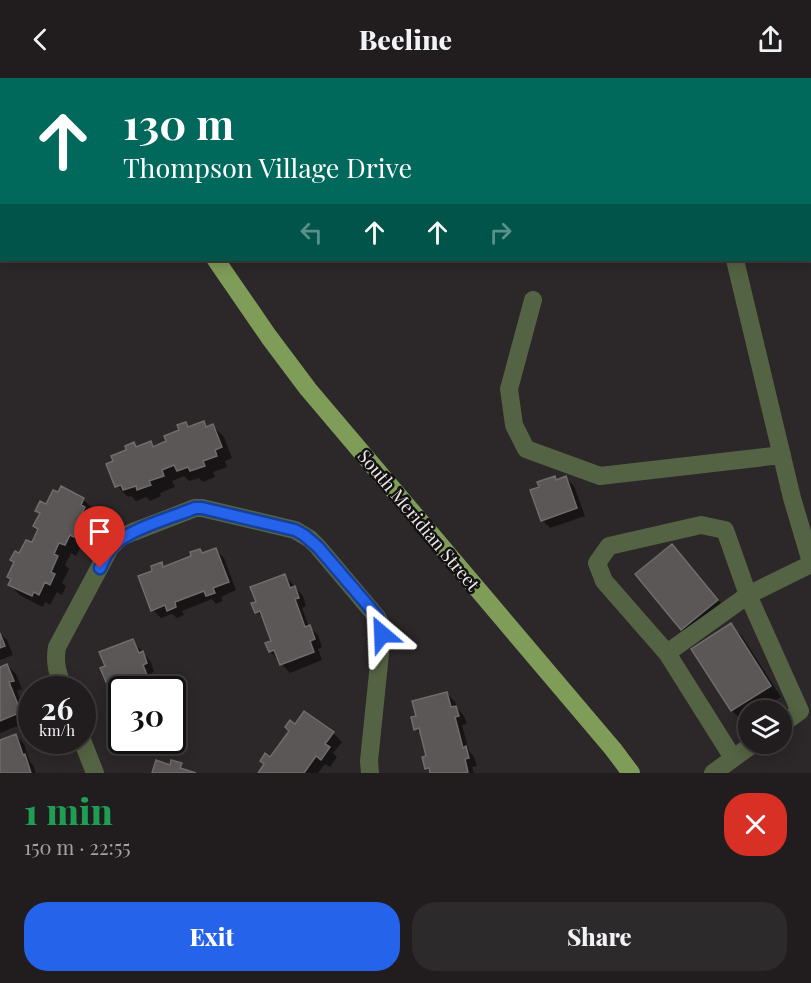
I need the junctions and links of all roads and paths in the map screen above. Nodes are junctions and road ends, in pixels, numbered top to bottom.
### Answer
1 (217, 261) edge
2 (735, 261) edge
3 (533, 300) dead end
4 (782, 455) junction
5 (811, 563) edge
6 (748, 594) junction
7 (667, 653) junction
8 (59, 676) edge
9 (792, 717) edge
10 (88, 754) edge
11 (739, 754) edge
12 (733, 758) junction
13 (95, 773) edge
14 (370, 773) edge
15 (631, 773) edge
16 (713, 773) edge

1 - 15 main road, South Meridian Street
2 - 4 street
3 - 4 street
4 - 5 street
5 - 6 street
6 - 7 street
6 - 7 street
6 - 9 street
7 - 12 street
8 - 14 street
10 - 13 street
11 - 12 street
12 - 16 street

